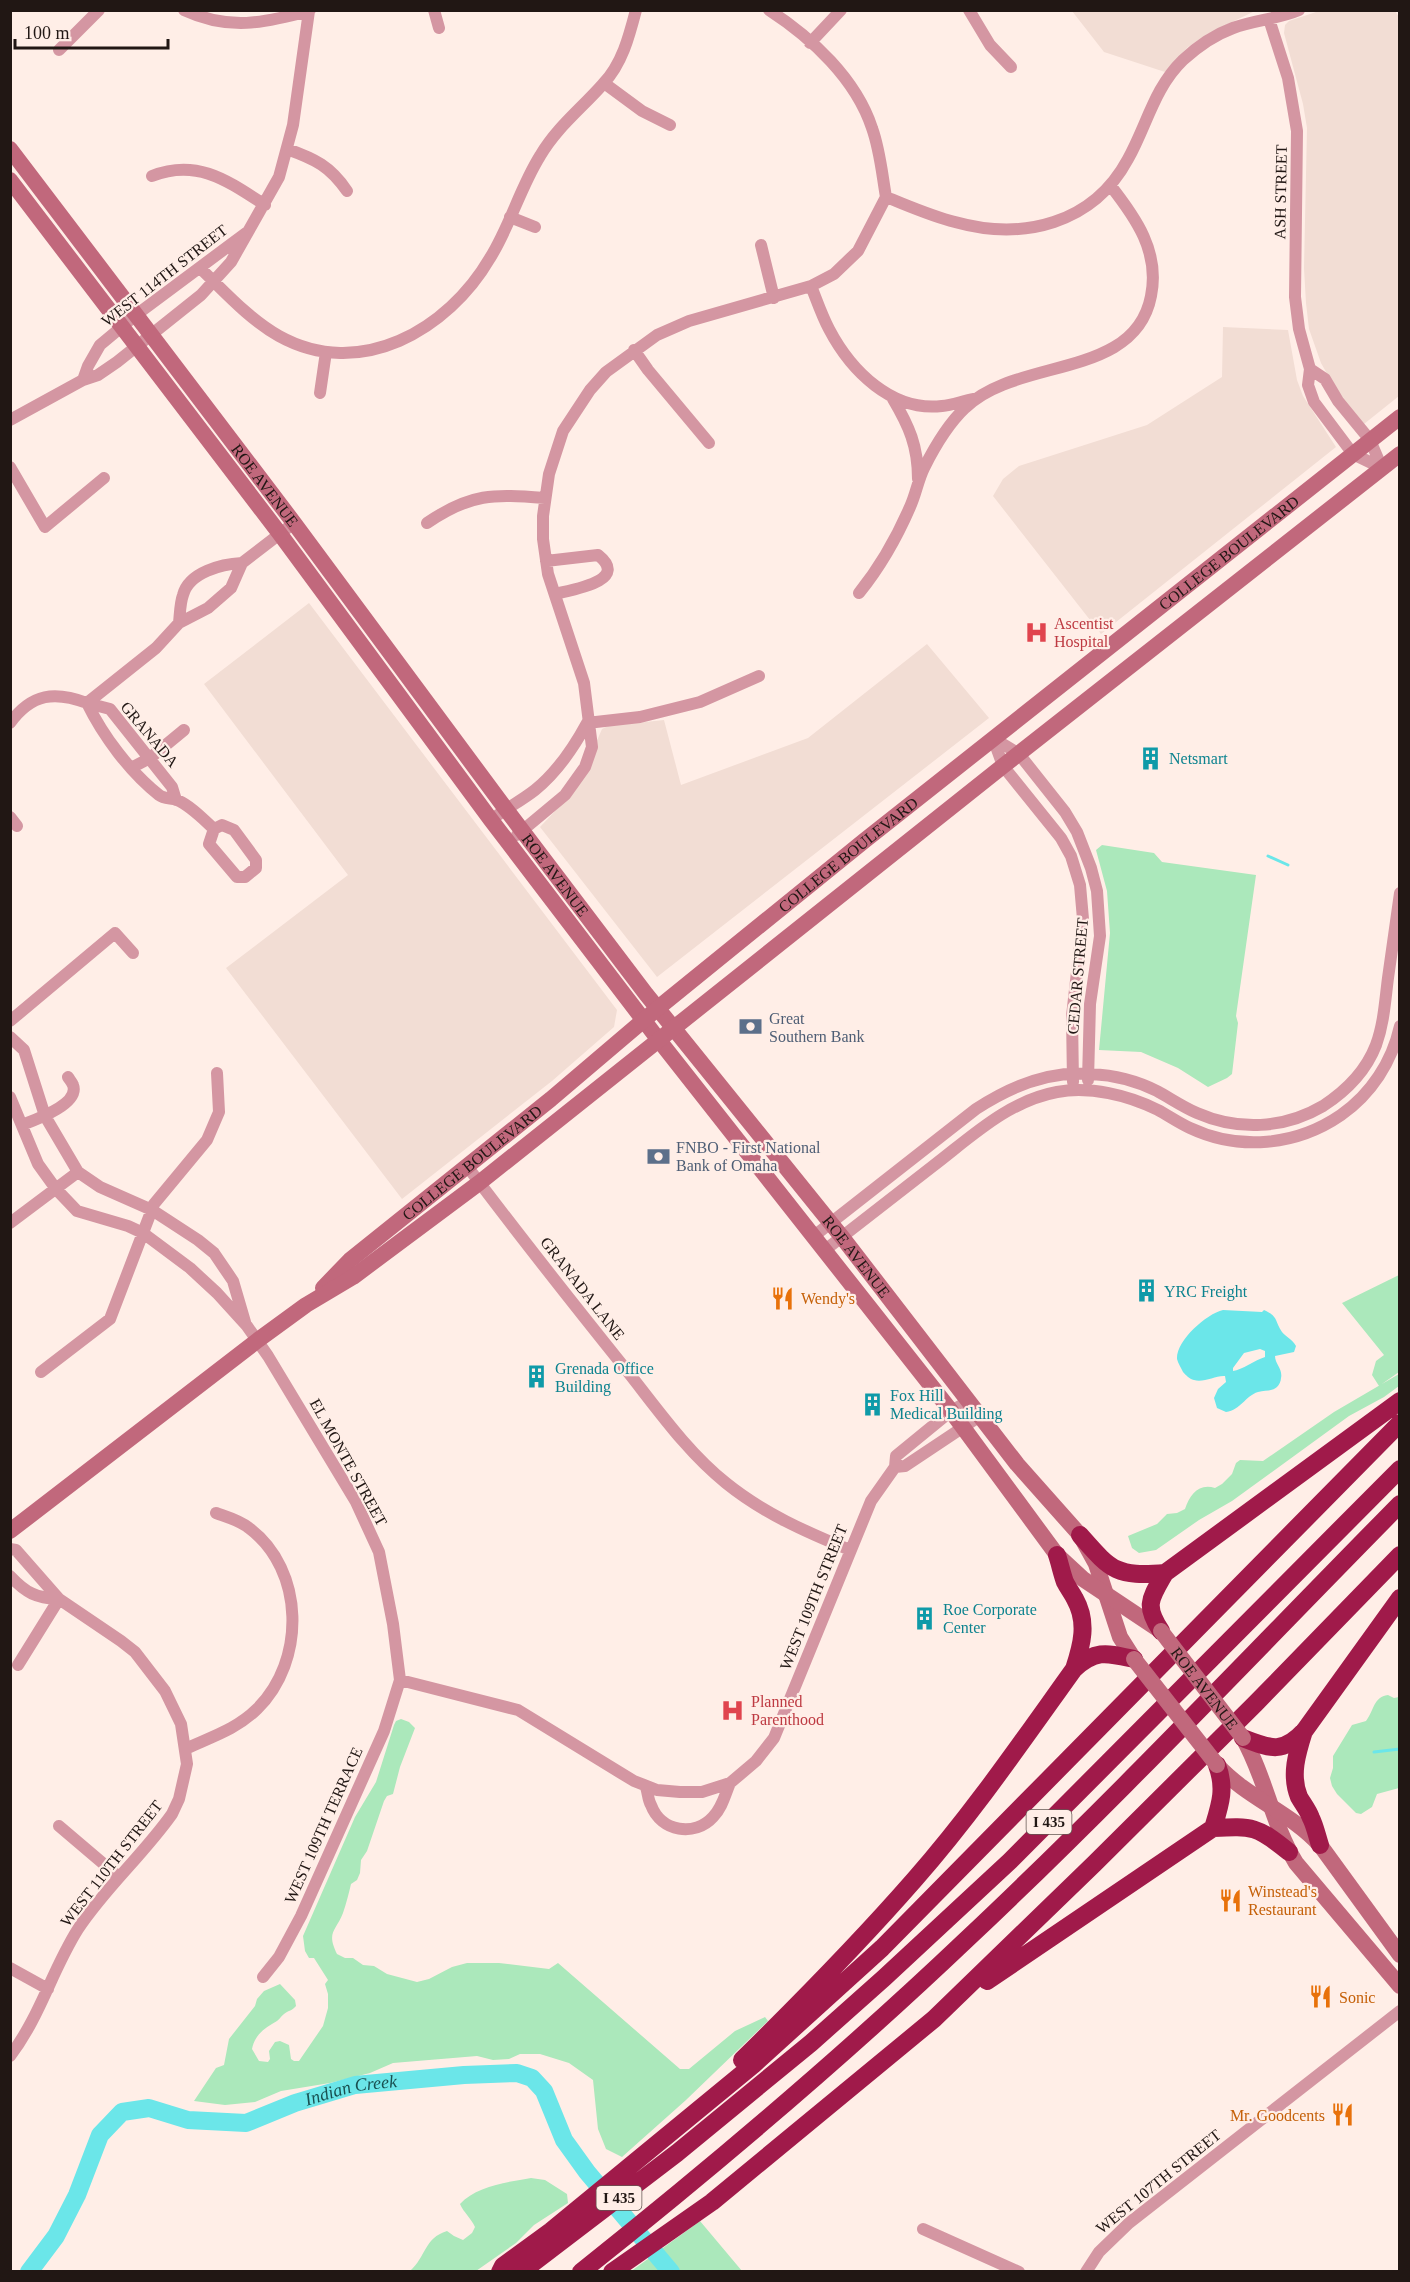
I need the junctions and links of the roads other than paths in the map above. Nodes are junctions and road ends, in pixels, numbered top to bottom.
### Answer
1 (99, 10) edge
2 (184, 10) edge
3 (434, 10) edge
4 (636, 10) edge
5 (769, 10) edge
6 (841, 10) edge
7 (969, 10) edge
8 (1299, 10) edge
9 (310, 11) edge
10 (1273, 15) edge
11 (440, 28) dead end
12 (810, 43) junction
13 (59, 50) dead end
14 (1011, 67) dead end
15 (604, 83) junction
16 (670, 125) dead end
17 (10, 149) edge
18 (287, 149) junction
19 (152, 176) dead end
20 (10, 180) edge
21 (1110, 185) junction
22 (347, 191) dead end
23 (886, 197) junction
24 (265, 205) junction
25 (510, 217) junction
26 (535, 227) dead end
27 (250, 230) junction
28 (761, 245) dead end
29 (200, 268) junction
30 (214, 281) junction
31 (811, 286) junction
32 (774, 298) junction
33 (136, 315) junction
34 (122, 326) junction
35 (152, 336) junction
36 (138, 346) junction
37 (634, 350) junction
38 (326, 352) junction
39 (1310, 369) junction
40 (83, 380) junction
41 (320, 393) dead end
42 (893, 399) junction
43 (975, 399) junction
44 (1400, 417) edge
45 (10, 420) edge
46 (10, 425) edge
47 (10, 431) edge
48 (1370, 440) junction
49 (709, 443) dead end
50 (1353, 454) junction
51 (1400, 454) edge
52 (10, 467) edge
53 (1382, 468) junction
54 (104, 478) dead end
55 (918, 483) junction
56 (545, 498) junction
57 (294, 523) junction
58 (427, 523) dead end
59 (280, 534) junction
60 (546, 561) junction
61 (242, 563) junction
62 (859, 593) dead end
63 (555, 594) junction
64 (178, 623) junction
65 (759, 676) dead end
66 (87, 703) junction
67 (10, 723) edge
68 (587, 723) junction
69 (184, 730) dead end
70 (993, 738) junction
71 (1019, 754) junction
72 (150, 758) junction
73 (1003, 766) junction
74 (131, 768) junction
75 (176, 800) junction
76 (505, 808) junction
77 (491, 820) junction
78 (214, 829) dead end
79 (522, 831) junction
80 (1077, 832) junction
81 (1061, 838) junction
82 (509, 842) junction
83 (1400, 893) edge
84 (133, 953) dead end
85 (658, 1008) junction
86 (644, 1020) junction
87 (10, 1021) edge
88 (1400, 1026) edge
89 (673, 1028) junction
90 (10, 1037) edge
91 (658, 1039) junction
92 (217, 1073) dead end
93 (1088, 1073) junction
94 (1072, 1074) junction
95 (68, 1077) dead end
96 (1074, 1091) junction
97 (1088, 1091) junction
98 (10, 1097) edge
99 (45, 1116) junction
100 (723, 1122) junction
101 (22, 1125) junction
102 (760, 1135) junction
103 (929, 1146) junction
104 (744, 1148) junction
105 (778, 1159) junction
106 (941, 1160) junction
107 (467, 1166) junction
108 (78, 1172) junction
109 (479, 1183) junction
110 (56, 1189) junction
111 (152, 1210) junction
112 (10, 1223) edge
113 (831, 1224) junction
114 (143, 1233) junction
115 (814, 1236) junction
116 (842, 1237) junction
117 (825, 1250) junction
118 (306, 1305) junction
119 (247, 1326) junction
120 (258, 1340) junction
121 (41, 1372) dead end
122 (969, 1401) junction
123 (1400, 1401) edge
124 (951, 1411) junction
125 (980, 1416) junction
126 (1400, 1423) edge
127 (963, 1427) junction
128 (895, 1467) junction
129 (1400, 1469) edge
130 (1400, 1504) edge
131 (216, 1513) dead end
132 (10, 1531) edge
133 (1080, 1534) junction
134 (10, 1549) edge
135 (850, 1550) junction
136 (1057, 1555) junction
137 (1400, 1555) edge
138 (1165, 1573) junction
139 (10, 1575) edge
140 (1106, 1594) junction
141 (1400, 1598) edge
142 (58, 1599) junction
143 (1161, 1631) junction
144 (1134, 1659) junction
145 (18, 1665) dead end
146 (1074, 1669) junction
147 (399, 1680) junction
148 (1305, 1730) junction
149 (1243, 1738) junction
150 (185, 1749) junction
151 (1216, 1765) junction
152 (730, 1783) junction
153 (646, 1787) junction
154 (1271, 1806) junction
155 (59, 1826) dead end
156 (1213, 1828) junction
157 (1320, 1845) junction
158 (1288, 1852) junction
159 (119, 1877) junction
160 (1400, 1955) edge
161 (10, 1968) edge
162 (263, 1977) dead end
163 (1400, 1986) edge
164 (48, 1989) junction
165 (1400, 2011) edge
166 (934, 2019) junction
167 (10, 2056) edge
168 (664, 2137) junction
169 (923, 2229) dead end
170 (556, 2237) junction
171 (586, 2268) edge
172 (500, 2271) edge
173 (521, 2271) edge
174 (612, 2271) edge
175 (1019, 2271) edge
176 (1086, 2271) edge

1 - 13 street
2 - 9 street
3 - 11 street
4 - 15 street
5 - 12 street
6 - 12 street
7 - 14 street
8 - 10 street
9 - 18 street, WEST 114TH STREET
10 - 21 street
10 - 39 street, ASH STREET
12 - 23 street
15 - 16 street
15 - 25 street
17 - 33 main road, ROE AVENUE
18 - 22 street
18 - 24 street, WEST 114TH STREET
19 - 24 street
20 - 34 main road, ROE AVENUE
21 - 23 street
21 - 43 street
23 - 31 street
24 - 27 street, WEST 114TH STREET
25 - 26 street
25 - 38 street
27 - 29 street, WEST 114TH STREET
27 - 30 street, WEST 114TH STREET
28 - 32 street
29 - 30 street
29 - 33 street, WEST 114TH STREET
30 - 35 street, WEST 114TH STREET
30 - 38 street
31 - 32 street
31 - 42 street
32 - 37 street
33 - 34 street, WEST 114TH STREET
33 - 35 main road, ROE AVENUE
34 - 36 main road, ROE AVENUE
34 - 40 street, WEST 114TH STREET
35 - 36 street, WEST 114TH STREET
35 - 57 main road, ROE AVENUE
36 - 40 street, WEST 114TH STREET
36 - 59 main road, ROE AVENUE
37 - 49 street
37 - 56 street
38 - 41 street
39 - 48 street
39 - 50 street, ASH STREET
40 - 45 street, WEST 114TH STREET
42 - 43 street
42 - 55 street
43 - 55 street
44 - 48 main road, COLLEGE BOULEVARD
46 - 47 street
48 - 50 main road, COLLEGE BOULEVARD
48 - 53 street
50 - 53 street, ASH STREET
50 - 70 main road, COLLEGE BOULEVARD
51 - 53 main road, COLLEGE BOULEVARD
52 - 54 street
53 - 71 main road, COLLEGE BOULEVARD
55 - 62 street
56 - 58 street
56 - 60 street
57 - 59 street
57 - 76 main road, ROE AVENUE
59 - 61 street
59 - 77 main road, ROE AVENUE
60 - 63 street
60 - 63 street
61 - 64 street
61 - 64 street
63 - 68 street
64 - 66 street
65 - 68 street
66 - 67 street, GRANADA
66 - 72 street, GRANADA
66 - 74 street
68 - 76 street
68 - 79 street
69 - 72 street
70 - 71 street, CEDAR STREET
70 - 73 street, CEDAR STREET
70 - 85 main road, COLLEGE BOULEVARD
71 - 73 main road, COLLEGE BOULEVARD
71 - 80 street, CEDAR STREET
72 - 74 street
72 - 75 street, GRANADA
73 - 81 street, CEDAR STREET
73 - 89 main road, COLLEGE BOULEVARD
74 - 75 street
75 - 78 street
76 - 77 street
76 - 79 main road, ROE AVENUE
77 - 82 main road, ROE AVENUE
79 - 82 street
79 - 85 main road, ROE AVENUE
80 - 81 street
80 - 93 street, CEDAR STREET
81 - 94 street, CEDAR STREET
82 - 86 main road, ROE AVENUE
83 - 93 street
84 - 87 street
85 - 86 main road, COLLEGE BOULEVARD
85 - 89 main road, ROE AVENUE
86 - 91 main road, ROE AVENUE
86 - 107 main road, COLLEGE BOULEVARD
88 - 97 street
89 - 91 main road, COLLEGE BOULEVARD
89 - 102 main road, ROE AVENUE
90 - 99 street, EL MONTE STREET
91 - 100 main road, ROE AVENUE
91 - 109 main road, COLLEGE BOULEVARD
92 - 111 street
93 - 94 street
93 - 97 street, CEDAR STREET
94 - 96 street, CEDAR STREET
94 - 103 street
95 - 99 street
96 - 97 street
96 - 106 street
98 - 101 street, EL MONTE STREET
99 - 101 street
99 - 108 street, EL MONTE STREET
100 - 102 main road
100 - 104 main road, ROE AVENUE
101 - 110 street, EL MONTE STREET
102 - 105 main road, ROE AVENUE
103 - 106 street
103 - 113 street
104 - 105 main road
104 - 115 main road, ROE AVENUE
105 - 113 main road, ROE AVENUE
106 - 116 street
107 - 109 street, GRANADA LANE
107 - 118 main road, COLLEGE BOULEVARD
108 - 110 street
108 - 111 street, EL MONTE STREET
109 - 118 main road, COLLEGE BOULEVARD
109 - 135 street, GRANADA LANE
110 - 112 street
110 - 114 street, EL MONTE STREET
111 - 114 street
111 - 119 street, EL MONTE STREET
113 - 115 street
113 - 116 main road, ROE AVENUE
114 - 119 street, EL MONTE STREET
114 - 121 street
115 - 117 main road, ROE AVENUE
116 - 117 street
116 - 122 main road, ROE AVENUE
117 - 124 main road, ROE AVENUE
118 - 120 main road, COLLEGE BOULEVARD
119 - 120 street, EL MONTE STREET
120 - 132 main road, COLLEGE BOULEVARD
120 - 147 street, EL MONTE STREET
122 - 124 street, WEST 109TH STREET
122 - 125 main road, ROE AVENUE
123 - 138 highway
124 - 127 main road, ROE AVENUE
124 - 128 street, WEST 109TH STREET
125 - 127 street, WEST 109TH STREET
125 - 133 main road, ROE AVENUE
126 - 168 highway
127 - 128 street, WEST 109TH STREET
127 - 136 main road, ROE AVENUE
128 - 135 street, WEST 109TH STREET
129 - 170 highway, I 435
130 - 171 highway, I 435
131 - 150 street
133 - 138 highway
133 - 140 main road, ROE AVENUE
134 - 142 street
135 - 152 street, WEST 109TH STREET
136 - 140 main road, ROE AVENUE
136 - 146 highway
137 - 166 highway
138 - 143 highway
139 - 142 street
140 - 143 main road, ROE AVENUE
140 - 144 main road, ROE AVENUE
141 - 148 highway
142 - 145 street
142 - 150 street, WEST 110TH STREET
143 - 149 main road, ROE AVENUE, bridge
144 - 146 highway
144 - 151 main road, ROE AVENUE, bridge
146 - 168 highway
147 - 153 street
147 - 162 street, WEST 109TH TERRACE
148 - 149 highway
148 - 157 highway
149 - 154 main road, ROE AVENUE
150 - 159 street, WEST 110TH STREET
151 - 154 main road, ROE AVENUE
151 - 156 highway
152 - 153 street, WEST 109TH STREET
152 - 153 street
154 - 157 main road, ROE AVENUE
154 - 158 main road, ROE AVENUE
155 - 159 street
156 - 158 highway
156 - 166 highway
157 - 160 main road, ROE AVENUE
158 - 163 main road, ROE AVENUE
159 - 164 street, WEST 110TH STREET
161 - 164 street
164 - 167 street, WEST 110TH STREET
165 - 176 street, WEST 107TH STREET
166 - 174 highway
168 - 170 highway
169 - 175 street
170 - 172 highway
170 - 173 highway, I 435

